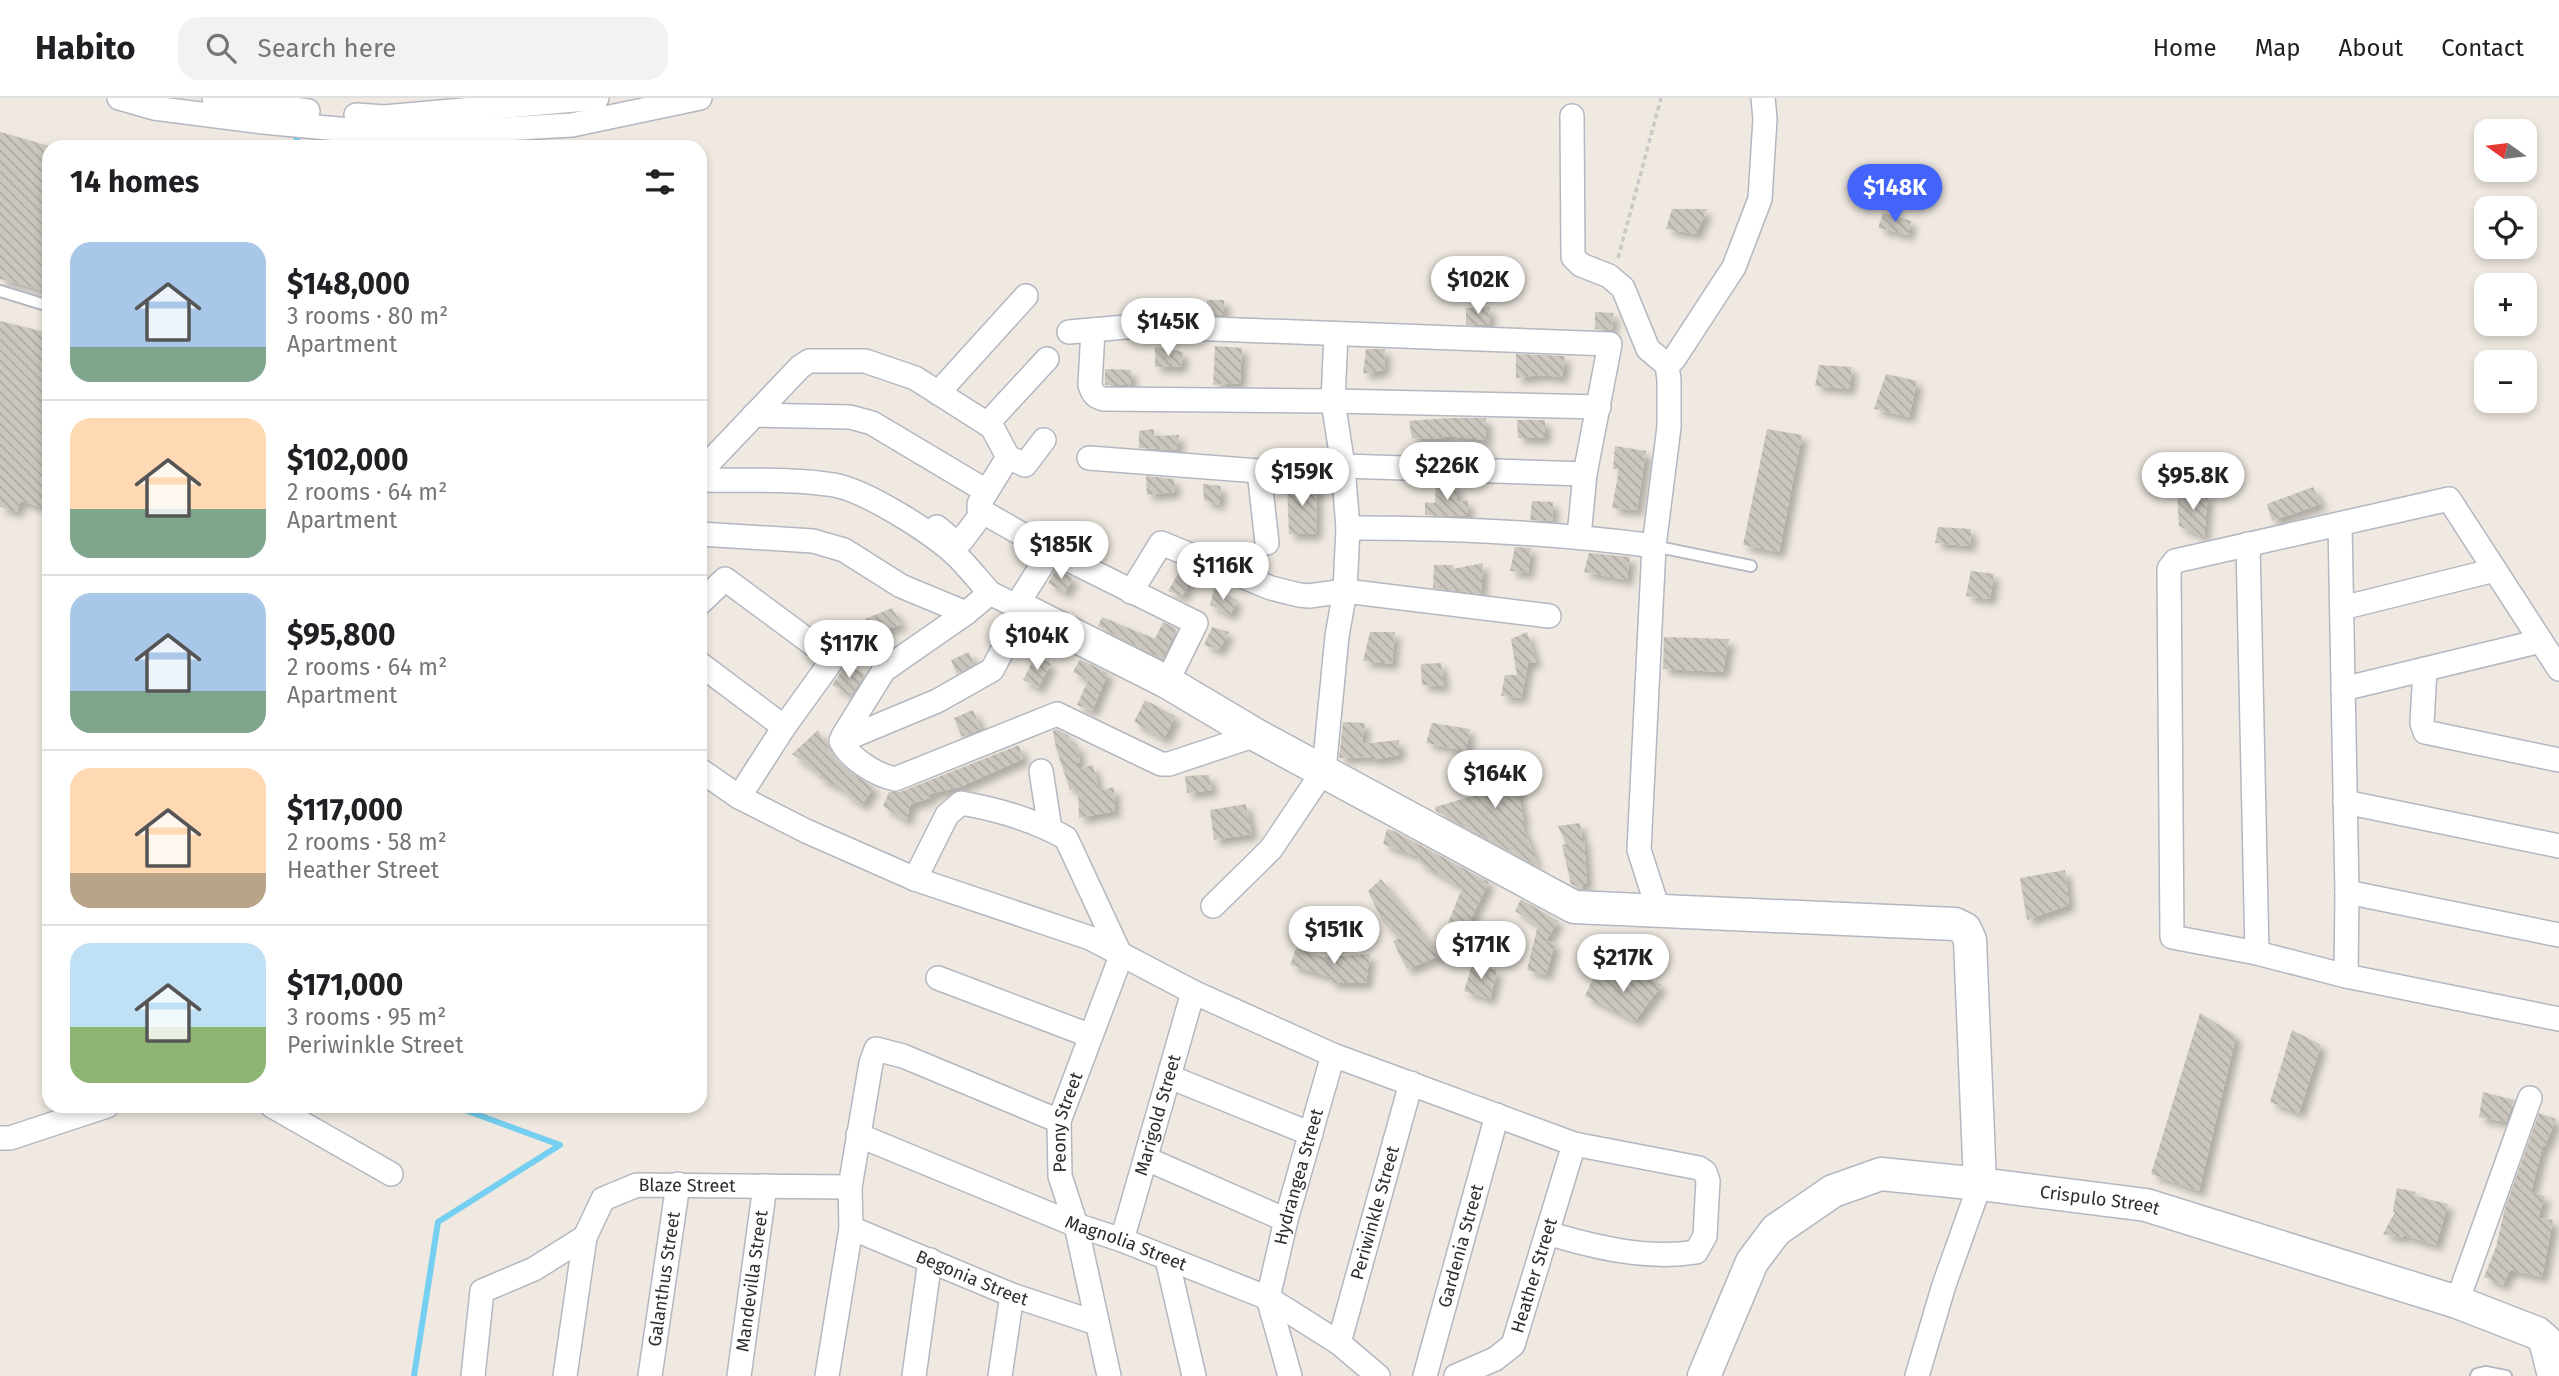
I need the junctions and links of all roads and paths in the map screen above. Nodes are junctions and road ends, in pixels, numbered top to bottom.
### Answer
1 (119, 98) edge
2 (214, 98) edge
3 (597, 98) edge
4 (701, 98) edge
5 (1661, 98) edge
6 (1763, 98) edge
7 (1573, 116) dead end
8 (1601, 273) junction
9 (0, 291) edge
10 (1026, 296) dead end
11 (42, 304) edge
12 (1093, 330) junction
13 (1069, 332) dead end
14 (1336, 334) junction
15 (1047, 359) dead end
16 (1667, 365) junction
17 (938, 393) junction
18 (1333, 401) junction
19 (1600, 407) junction
20 (754, 415) junction
21 (987, 424) junction
22 (1044, 440) dead end
23 (1008, 457) junction
24 (1089, 458) dead end
25 (707, 465) edge
26 (1343, 466) junction
27 (707, 469) edge
28 (1259, 471) junction
29 (1585, 474) junction
30 (707, 480) edge
31 (985, 502) junction
32 (2340, 524) junction
33 (1348, 528) junction
34 (707, 534) edge
35 (1579, 536) junction
36 (1267, 543) dead end
37 (2248, 544) junction
38 (1654, 545) junction
39 (1051, 551) junction
40 (1751, 566) dead end
41 (2494, 570) junction
42 (1345, 591) junction
43 (1131, 592) junction
44 (990, 593) junction
45 (707, 597) edge
46 (1020, 608) junction
47 (2342, 608) junction
48 (966, 613) junction
49 (1549, 616) dead end
50 (2541, 641) junction
51 (707, 669) edge
52 (2425, 669) junction
53 (2559, 669) edge
54 (1167, 682) junction
55 (2343, 689) junction
56 (784, 727) junction
57 (1256, 735) junction
58 (841, 741) junction
59 (2559, 760) edge
60 (1324, 770) junction
61 (1041, 771) dead end
62 (707, 775) edge
63 (739, 797) junction
64 (2346, 802) junction
65 (1050, 829) junction
66 (2559, 846) edge
67 (915, 879) junction
68 (2347, 892) junction
69 (1213, 906) dead end
70 (1658, 909) junction
71 (2559, 935) edge
72 (2257, 953) junction
73 (1121, 956) junction
74 (2346, 976) junction
75 (938, 978) dead end
76 (1194, 992) junction
77 (2559, 1019) edge
78 (1091, 1036) junction
79 (1333, 1055) junction
80 (1170, 1077) junction
81 (1410, 1083) junction
82 (2530, 1098) dead end
83 (86, 1113) edge
84 (284, 1113) edge
85 (1497, 1115) junction
86 (1059, 1121) junction
87 (1311, 1134) junction
88 (858, 1135) junction
89 (0, 1138) edge
90 (1574, 1144) junction
91 (1147, 1158) junction
92 (391, 1174) dead end
93 (678, 1184) junction
94 (1980, 1184) junction
95 (765, 1186) junction
96 (849, 1186) junction
97 (1286, 1220) junction
98 (1076, 1225) junction
99 (851, 1228) junction
100 (1547, 1233) junction
101 (585, 1237) junction
102 (1122, 1240) junction
103 (1167, 1259) junction
104 (930, 1260) junction
105 (1012, 1294) junction
106 (1268, 1298) junction
107 (2457, 1302) junction
108 (1096, 1323) junction
109 (1339, 1343) junction
110 (473, 1376) edge
111 (565, 1376) edge
112 (650, 1376) edge
113 (739, 1376) edge
114 (827, 1376) edge
115 (914, 1376) edge
116 (1000, 1376) edge
117 (1109, 1376) edge
118 (1194, 1376) edge
119 (1290, 1376) edge
120 (1378, 1376) edge
121 (1424, 1376) edge
122 (1456, 1376) edge
123 (1704, 1376) edge
124 (1917, 1376) edge
125 (2476, 1376) edge
126 (2506, 1376) edge
127 (2554, 1376) edge

1 - 4 street
2 - 3 street
5 - 8 path
6 - 16 street
7 - 8 street
8 - 16 street
9 - 11 lane
10 - 17 street
12 - 13 street
12 - 14 street
12 - 18 street
14 - 18 street
14 - 19 street
15 - 21 street
16 - 38 street
17 - 20 street
17 - 21 street
18 - 19 street
18 - 26 street
19 - 29 street
20 - 25 street
20 - 31 street
21 - 23 street
22 - 23 street
23 - 31 street
24 - 28 street
26 - 28 street
26 - 29 street
26 - 33 street
27 - 31 street
28 - 36 street
29 - 35 street
30 - 44 street
31 - 39 street
32 - 37 street
32 - 41 street
32 - 47 street
33 - 35 street
33 - 42 street
34 - 48 street
35 - 38 street
37 - 72 street
37 - 72 street
38 - 40 lane
38 - 70 street
39 - 43 street
39 - 46 street
41 - 47 street
41 - 50 street
42 - 43 street
42 - 49 street
42 - 60 street
43 - 54 street
44 - 46 street
44 - 48 street
45 - 56 street
46 - 54 street
46 - 58 street
47 - 55 street
48 - 58 street
50 - 52 street
50 - 53 street
51 - 56 street
52 - 55 street
52 - 59 street
54 - 57 street
55 - 64 street
56 - 63 street
57 - 58 street
57 - 60 street
60 - 69 street
60 - 70 street
61 - 65 street
62 - 63 street
63 - 67 street
64 - 66 street
64 - 68 street
65 - 67 street
65 - 73 street
67 - 73 street
68 - 71 street
68 - 74 street
70 - 94 street
72 - 74 street
73 - 76 street
73 - 78 street, Peony Street
74 - 77 street
75 - 78 street
76 - 79 street
76 - 80 street, Marigold Street
78 - 86 street, Peony Street
79 - 81 street
79 - 87 street, Hydrangea Street
80 - 87 street
80 - 91 street, Marigold Street
81 - 85 street
81 - 109 street, Periwinkle Street
82 - 107 street
83 - 89 street
84 - 92 street
85 - 90 street
85 - 121 street, Gardenia Street
86 - 88 street
86 - 98 street, Peony Street
87 - 97 street, Hydrangea Street
88 - 96 street
88 - 98 street, Magnolia Street
90 - 100 street, Heather Street
90 - 100 street
91 - 97 street
91 - 102 street, Marigold Street
93 - 95 street, Blaze Street
93 - 101 street, Blaze Street
93 - 112 street, Galanthus Street
94 - 107 street, Crispulo Street
94 - 123 street, Crispulo Street
94 - 124 street
95 - 96 street, Blaze Street
95 - 113 street, Mandevilla Street
96 - 99 street
97 - 106 street, Hydrangea Street
98 - 102 street, Magnolia Street
98 - 108 street, Peony Street
99 - 104 street, Begonia Street
99 - 114 street
100 - 122 street, Heather Street
101 - 110 street
101 - 111 street, Blaze Street
102 - 103 street, Magnolia Street
103 - 106 street, Magnolia Street
103 - 118 street
104 - 105 street, Begonia Street
104 - 115 street
105 - 108 street, Begonia Street
105 - 116 street
106 - 109 street, Magnolia Street
106 - 119 street
107 - 127 street, Crispulo Street
108 - 117 street, Peony Street
109 - 120 street, Magnolia Street
125 - 126 lane

